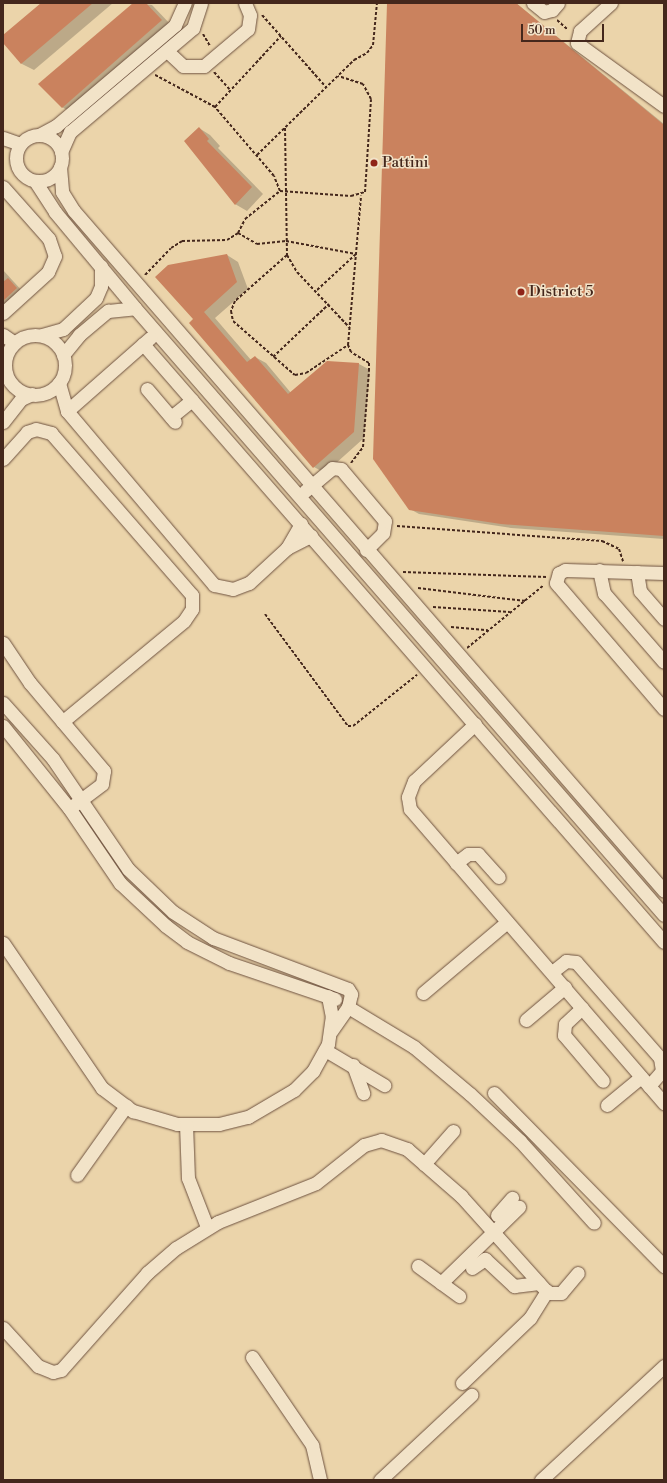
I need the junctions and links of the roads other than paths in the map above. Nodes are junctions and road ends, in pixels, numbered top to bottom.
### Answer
1 (185, 3) edge
2 (202, 3) edge
3 (245, 3) edge
4 (533, 3) edge
5 (611, 3) edge
6 (553, 8) edge
7 (167, 51) junction
8 (664, 106) edge
9 (39, 135) junction
10 (3, 138) edge
11 (20, 144) junction
12 (61, 152) junction
13 (60, 167) junction
14 (35, 181) junction
15 (3, 187) edge
16 (101, 266) junction
17 (135, 308) junction
18 (3, 313) edge
19 (157, 331) junction
20 (3, 335) edge
21 (42, 336) junction
22 (15, 343) junction
23 (143, 344) junction
24 (5, 355) edge
25 (64, 355) junction
26 (5, 375) edge
27 (59, 383) junction
28 (147, 388) dead end
29 (35, 394) junction
30 (189, 396) junction
31 (67, 411) junction
32 (4, 419) edge
33 (260, 426) junction
34 (248, 438) junction
35 (3, 459) edge
36 (312, 486) junction
37 (300, 497) junction
38 (301, 524) junction
39 (311, 536) junction
40 (287, 548) junction
41 (366, 550) junction
42 (599, 570) junction
43 (637, 572) junction
44 (664, 573) edge
45 (383, 592) junction
46 (370, 604) junction
47 (664, 619) edge
48 (3, 643) edge
49 (440, 661) junction
50 (664, 662) edge
51 (427, 669) junction
52 (3, 703) edge
53 (664, 709) edge
54 (62, 722) junction
55 (475, 724) junction
56 (3, 726) edge
57 (548, 760) junction
58 (535, 771) junction
59 (81, 800) junction
60 (69, 808) junction
61 (456, 863) junction
62 (499, 877) dead end
63 (664, 891) edge
64 (664, 915) edge
65 (507, 922) junction
66 (200, 932) junction
67 (664, 942) edge
68 (3, 943) edge
69 (193, 945) junction
70 (552, 972) junction
71 (564, 987) junction
72 (423, 993) dead end
73 (328, 996) junction
74 (349, 1003) junction
75 (582, 1008) junction
76 (526, 1020) dead end
77 (331, 1031) junction
78 (325, 1050) junction
79 (354, 1065) junction
80 (603, 1081) dead end
81 (645, 1082) junction
82 (384, 1084) dead end
83 (363, 1093) dead end
84 (494, 1093) dead end
85 (664, 1103) edge
86 (607, 1105) dead end
87 (126, 1106) junction
88 (186, 1124) junction
89 (453, 1131) dead end
90 (424, 1164) junction
91 (77, 1175) dead end
92 (515, 1203) dead end
93 (594, 1223) dead end
94 (212, 1224) junction
95 (490, 1227) junction
96 (659, 1251) edge
97 (418, 1266) dead end
98 (664, 1266) edge
99 (472, 1268) dead end
100 (578, 1273) dead end
101 (441, 1283) junction
102 (543, 1287) junction
103 (459, 1296) dead end
104 (3, 1328) edge
105 (252, 1357) dead end
106 (664, 1366) edge
107 (462, 1383) dead end
108 (471, 1395) dead end
109 (320, 1480) edge
110 (380, 1480) edge
111 (541, 1480) edge

1 - 9 street
2 - 7 street
3 - 7 street
4 - 6 street
5 - 8 street
7 - 12 street
9 - 11 street
9 - 12 street
10 - 11 street
11 - 14 street
12 - 13 street
13 - 14 street
13 - 33 street
14 - 16 street
15 - 18 street
16 - 17 street
16 - 21 street
17 - 19 street
17 - 25 street
19 - 23 street
19 - 34 street
20 - 22 street
21 - 22 street
21 - 25 street
22 - 24 street
23 - 30 street
23 - 31 street
24 - 26 street
25 - 27 street
26 - 29 street
27 - 29 street
27 - 31 street
28 - 30 street
29 - 31 street
29 - 32 street
30 - 38 street
31 - 40 street
33 - 34 street
33 - 36 street
34 - 37 street
35 - 54 street
36 - 37 street
36 - 41 street
36 - 41 street
37 - 45 street
38 - 39 street
38 - 40 street
39 - 40 street
39 - 46 street
41 - 57 street
42 - 43 street
42 - 50 street
42 - 53 street
43 - 44 street
43 - 47 street
45 - 46 street
45 - 49 street
46 - 51 street
48 - 54 street
49 - 51 street
49 - 58 street
51 - 55 street
52 - 59 street
54 - 59 street
55 - 61 street
55 - 67 street
56 - 60 street
57 - 58 street
57 - 63 street
58 - 64 street
59 - 60 street
59 - 66 street
60 - 69 street
61 - 62 street
61 - 65 street
65 - 70 street
65 - 72 street
66 - 69 street
66 - 74 street
68 - 87 street
69 - 73 street
70 - 71 street
70 - 81 street
71 - 75 street
71 - 76 street
73 - 74 street
73 - 77 street
74 - 77 street
74 - 93 street
75 - 80 street
75 - 81 street
77 - 78 street
78 - 79 street
78 - 88 street
79 - 82 street
79 - 83 street
81 - 85 street
81 - 86 street
84 - 96 street
87 - 88 street
87 - 91 street
88 - 94 street
89 - 90 street
90 - 94 street
90 - 95 street
92 - 95 street
94 - 104 street
95 - 101 street
95 - 102 street
96 - 98 street
97 - 101 street
99 - 102 street
100 - 102 street
101 - 103 street
102 - 107 street
105 - 109 street
106 - 111 street
108 - 110 street

